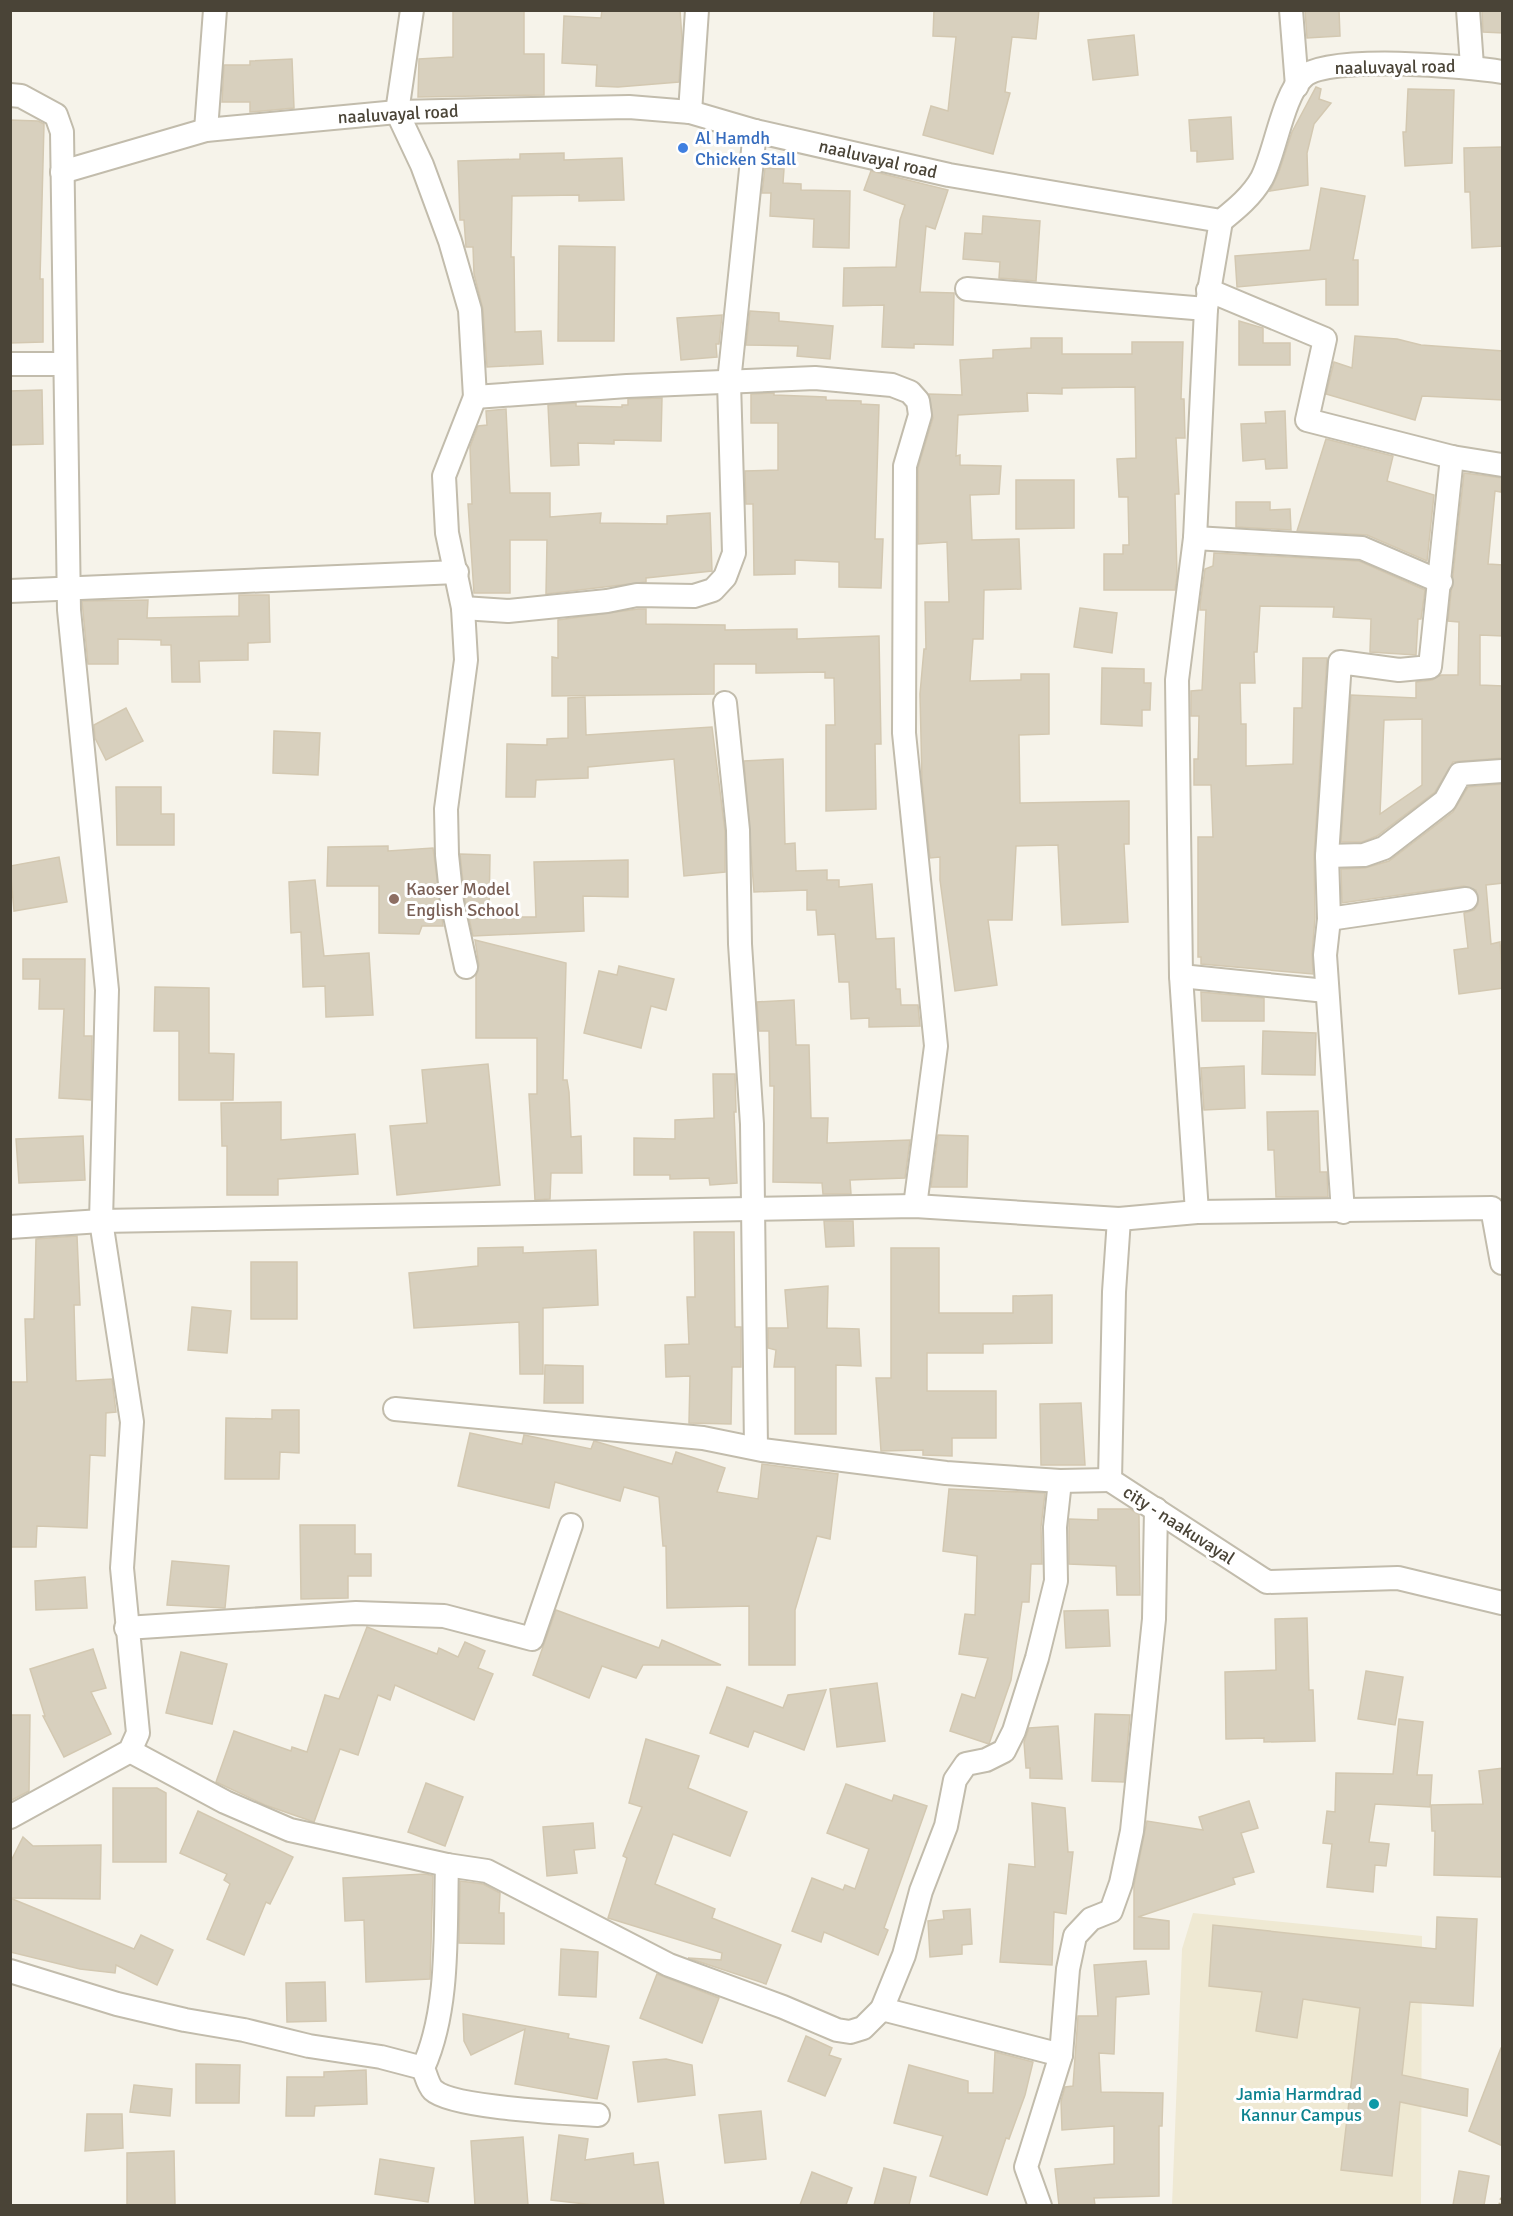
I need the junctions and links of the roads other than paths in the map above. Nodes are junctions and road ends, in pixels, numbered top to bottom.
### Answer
1 (215, 10) edge
2 (412, 10) edge
3 (697, 10) edge
4 (1291, 10) edge
5 (1468, 10) edge
6 (1472, 66) junction
7 (1503, 72) edge
8 (1297, 86) junction
9 (10, 95) edge
10 (397, 111) junction
11 (690, 111) junction
12 (206, 130) junction
13 (755, 131) junction
14 (63, 172) junction
15 (1221, 221) junction
16 (967, 289) dead end
17 (1207, 300) junction
18 (10, 364) edge
19 (65, 364) junction
20 (729, 382) junction
21 (475, 397) junction
22 (1452, 457) junction
23 (1503, 465) edge
24 (1195, 538) junction
25 (457, 573) junction
26 (1441, 582) junction
27 (69, 590) junction
28 (10, 591) edge
29 (463, 608) junction
30 (725, 703) dead end
31 (1503, 771) edge
32 (1327, 856) junction
33 (1466, 899) dead end
34 (1329, 919) junction
35 (466, 967) dead end
36 (1181, 976) junction
37 (1326, 991) junction
38 (1497, 1204) edge
39 (915, 1206) junction
40 (754, 1209) junction
41 (1197, 1212) junction
42 (1343, 1212) junction
43 (1119, 1219) junction
44 (101, 1221) junction
45 (10, 1227) edge
46 (1503, 1263) edge
47 (395, 1410) dead end
48 (756, 1448) junction
49 (1110, 1480) junction
50 (1060, 1481) junction
51 (1156, 1509) junction
52 (571, 1525) dead end
53 (1503, 1603) edge
54 (126, 1628) junction
55 (130, 1751) junction
56 (10, 1818) edge
57 (447, 1865) junction
58 (10, 1971) edge
59 (882, 2009) junction
60 (1061, 2055) junction
61 (423, 2068) junction
62 (598, 2115) dead end
63 (1040, 2205) edge

1 - 12 street
2 - 10 street
3 - 11 street
4 - 8 street
5 - 6 street
6 - 7 street, naaluvayal road
6 - 8 street, naaluvayal road
8 - 15 street
9 - 14 street
10 - 11 street, naaluvayal road
10 - 12 street, naaluvayal road
10 - 21 street
11 - 13 street, naaluvayal road
12 - 14 street, naaluvayal road
13 - 15 street, naaluvayal road
13 - 20 street
14 - 19 street
15 - 17 street
16 - 17 street
17 - 22 street
17 - 24 street
18 - 19 street
19 - 27 street
20 - 21 street
20 - 29 street
20 - 39 street
21 - 25 street
22 - 23 street
22 - 26 street
24 - 26 street
24 - 36 street
25 - 27 street
25 - 29 street
26 - 32 street
27 - 28 street
27 - 44 street
29 - 35 street
30 - 40 street
31 - 32 street
32 - 34 street
33 - 34 street
34 - 37 street
36 - 37 street
36 - 41 street
37 - 42 street
38 - 42 street
38 - 46 street
39 - 40 street
39 - 43 street
40 - 44 street
40 - 48 street
41 - 42 street
41 - 43 street
43 - 49 street, city - naakuvayal
44 - 45 street
44 - 54 street
47 - 48 street
48 - 50 street
49 - 50 street
49 - 51 street, city - naakuvayal
50 - 59 street
51 - 53 street, city - naakuvayal
51 - 60 street
52 - 54 street
54 - 55 street
55 - 56 street
55 - 57 street
57 - 59 street
57 - 61 street
58 - 61 street
59 - 60 street
60 - 63 street
61 - 62 street

